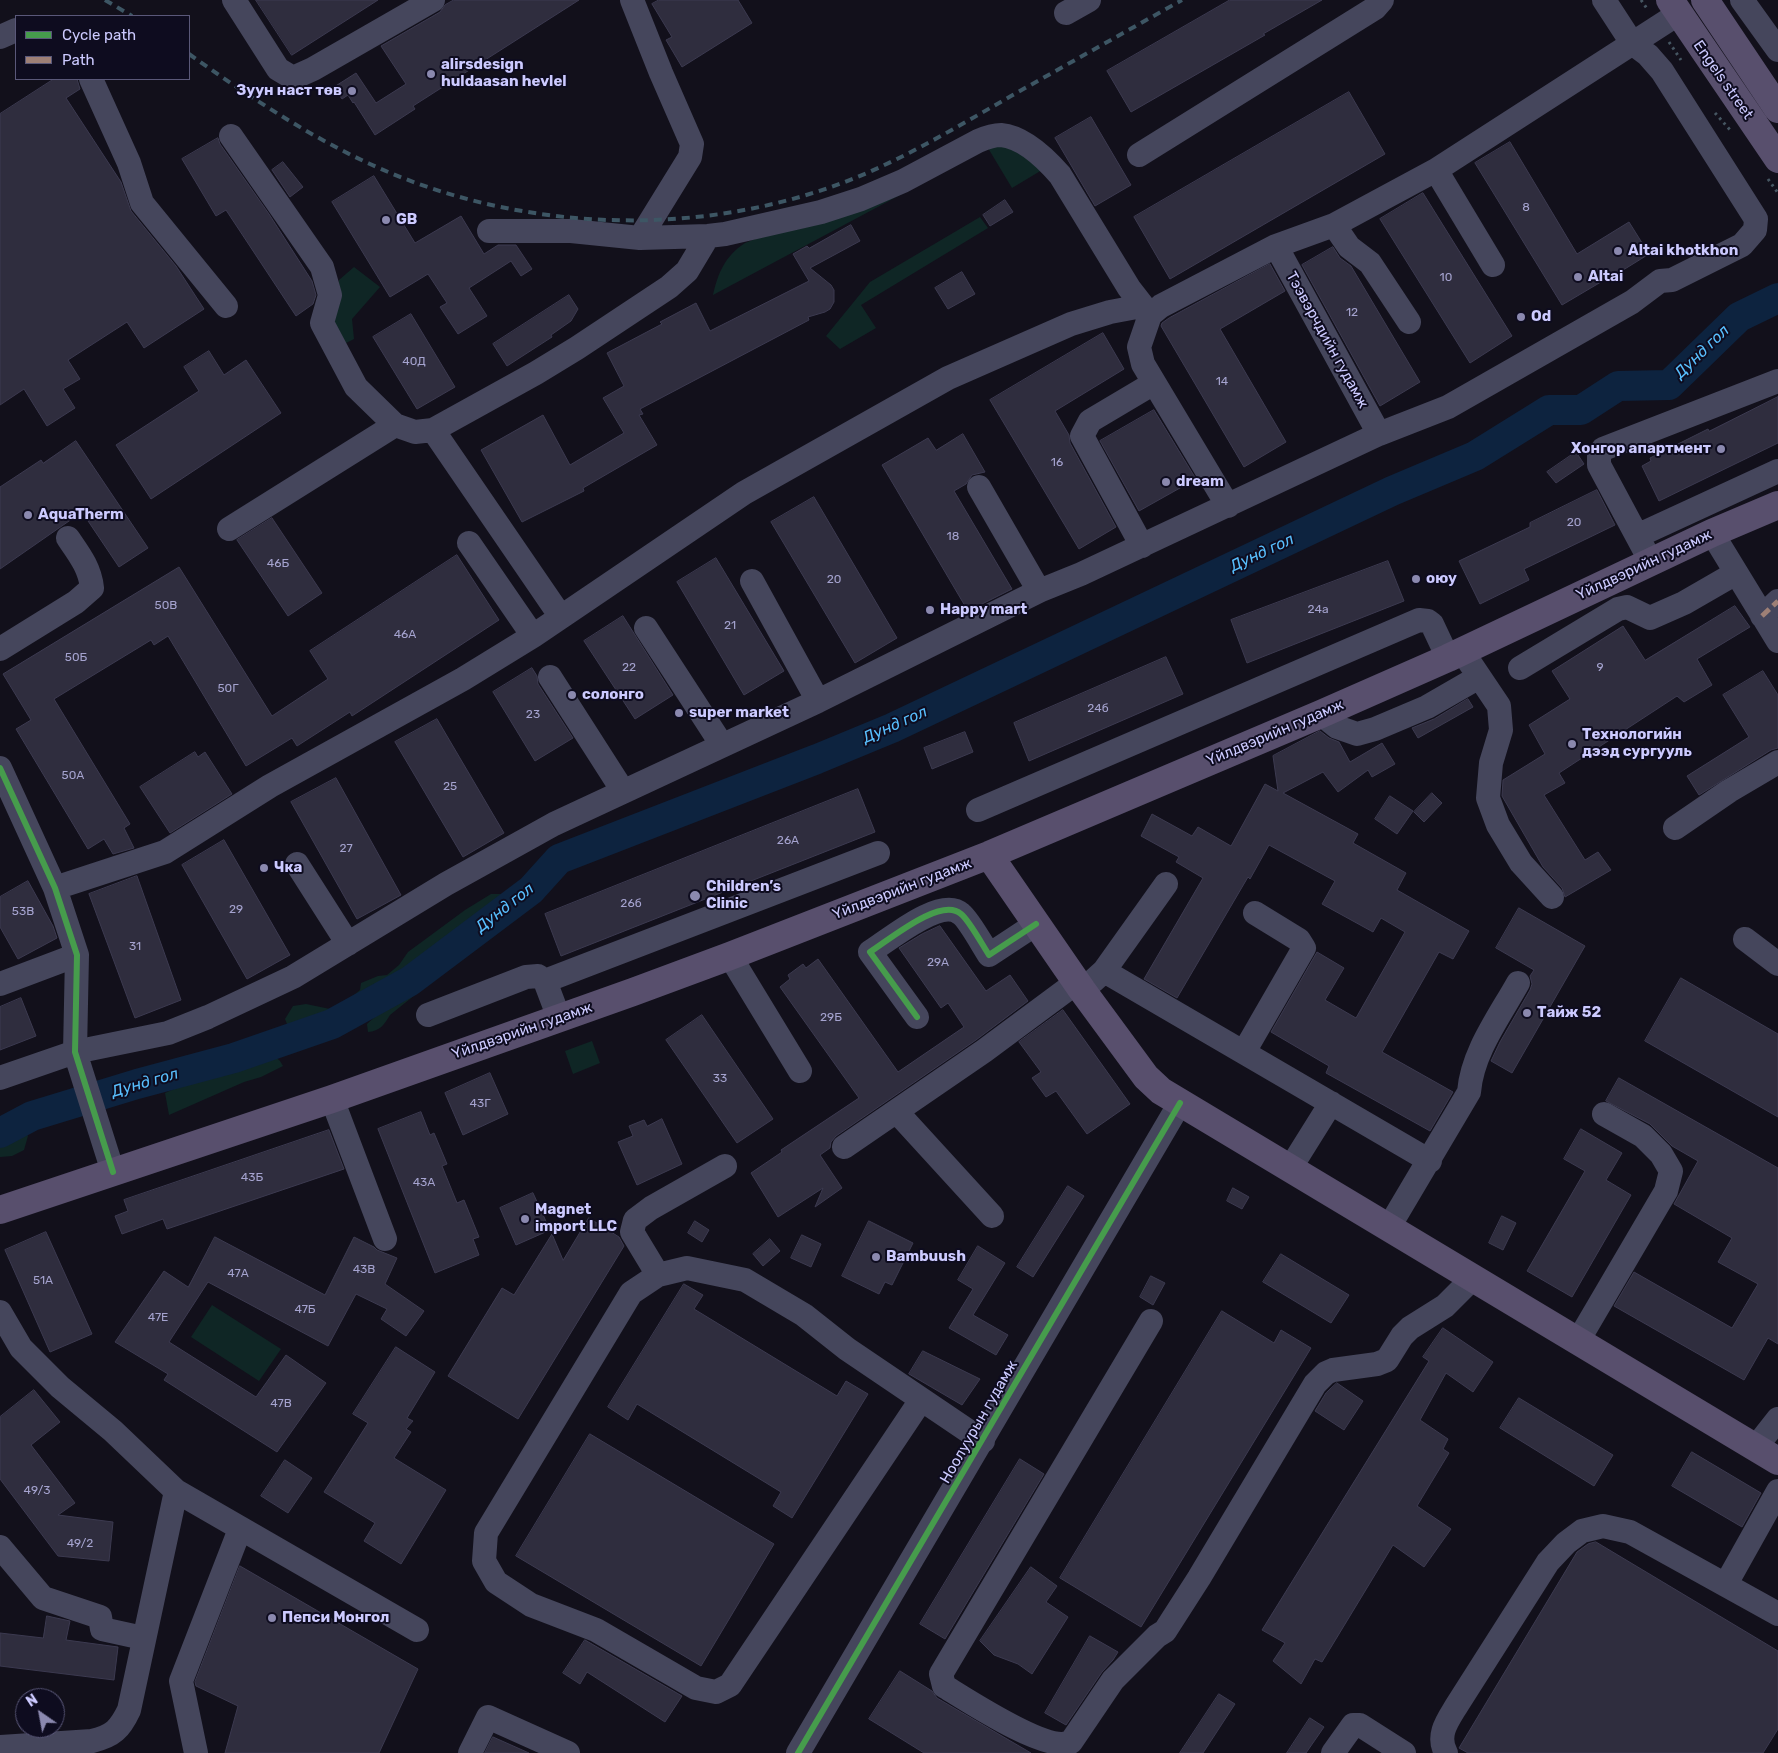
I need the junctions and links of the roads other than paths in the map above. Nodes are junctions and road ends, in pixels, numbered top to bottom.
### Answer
1 (234, 0) edge
2 (433, 0) edge
3 (632, 0) edge
4 (1089, 0) edge
5 (1382, 0) edge
6 (1604, 0) edge
7 (1705, 0) edge
8 (1742, 0) edge
9 (1674, 7) edge
10 (1066, 13) dead end
11 (15, 30) edge
12 (0, 37) edge
13 (1775, 41) edge
14 (1632, 43) junction
15 (91, 80) edge
16 (1778, 109) edge
17 (231, 136) dead end
18 (1139, 155) dead end
19 (1778, 159) edge
20 (1436, 170) junction
21 (1334, 225) junction
22 (489, 231) dead end
23 (708, 236) junction
24 (640, 238) junction
25 (1276, 246) junction
26 (1493, 264) dead end
27 (226, 306) dead end
28 (1146, 310) junction
29 (1409, 322) dead end
30 (1778, 381) edge
31 (1154, 383) junction
32 (395, 426) junction
33 (433, 430) junction
34 (1379, 434) junction
35 (1778, 472) edge
36 (979, 487) dead end
37 (1778, 505) edge
38 (1228, 506) junction
39 (229, 529) dead end
40 (1712, 532) junction
41 (1637, 536) junction
42 (68, 538) dead end
43 (469, 543) dead end
44 (1142, 546) junction
45 (1651, 562) junction
46 (1736, 572) junction
47 (752, 581) dead end
48 (1039, 591) junction
49 (1770, 608) edge
50 (561, 617) junction
51 (646, 628) dead end
52 (533, 636) junction
53 (1778, 642) edge
54 (0, 649) edge
55 (1455, 654) junction
56 (1520, 668) dead end
57 (550, 677) dead end
58 (1479, 677) junction
59 (818, 701) junction
60 (1321, 714) junction
61 (722, 745) junction
62 (1778, 762) edge
63 (0, 768) edge
64 (623, 791) junction
65 (978, 810) dead end
66 (1675, 828) dead end
67 (878, 853) dead end
68 (989, 855) junction
69 (297, 864) dead end
70 (1166, 884) dead end
71 (55, 888) junction
72 (1552, 897) dead end
73 (1255, 913) dead end
74 (1036, 924) junction
75 (1745, 939) dead end
76 (348, 944) junction
77 (77, 955) junction
78 (730, 956) junction
79 (1778, 964) edge
80 (1104, 971) junction
81 (545, 981) junction
82 (0, 984) edge
83 (1518, 984) dead end
84 (1079, 986) junction
85 (428, 1015) dead end
86 (916, 1016) dead end
87 (559, 1018) junction
88 (1244, 1052) junction
89 (77, 1060) junction
90 (800, 1071) dead end
91 (0, 1078) edge
92 (332, 1099) junction
93 (1180, 1103) junction
94 (1331, 1103) junction
95 (896, 1111) junction
96 (1604, 1114) dead end
97 (844, 1147) dead end
98 (1430, 1161) junction
99 (110, 1162) junction
100 (725, 1166) dead end
101 (1290, 1168) junction
102 (0, 1210) edge
103 (992, 1216) dead end
104 (1389, 1227) junction
105 (385, 1240) dead end
106 (658, 1275) junction
107 (1473, 1278) junction
108 (0, 1312) edge
109 (1151, 1321) dead end
110 (1578, 1341) junction
111 (921, 1400) junction
112 (1778, 1419) edge
113 (983, 1441) junction
114 (1767, 1454) edge
115 (176, 1491) junction
116 (1778, 1491) edge
117 (240, 1529) junction
118 (0, 1547) edge
119 (1726, 1584) junction
120 (1778, 1614) edge
121 (417, 1630) dead end
122 (143, 1638) junction
123 (0, 1747) edge
124 (196, 1753) edge
125 (470, 1753) edge
126 (568, 1753) edge
127 (798, 1753) edge
128 (1333, 1753) edge
129 (1404, 1753) edge
130 (1446, 1753) edge

1 - 2 street
3 - 24 street
4 - 10 street
5 - 18 street
6 - 14 street
7 - 16 main road, Engels street
8 - 13 street
9 - 14 street
9 - 19 main road, Engels street
11 - 12 street
14 - 20 street
14 - 34 street
15 - 27 street
17 - 32 street
20 - 21 street
20 - 26 street
21 - 25 street
21 - 29 street
22 - 24 street
23 - 24 street
23 - 28 street
23 - 33 street
25 - 28 street
25 - 34 street, Тээвэрчдийн гудамж
28 - 31 street
28 - 50 street
30 - 41 street
31 - 38 street
31 - 44 street
32 - 33 street
32 - 39 street
33 - 50 street
34 - 38 street
35 - 41 street
36 - 48 street
37 - 40 main road, Yйлдвэрийн гудамж
38 - 44 street
40 - 45 main road, Yйлдвэрийн гудамж
40 - 46 street
41 - 45 street
42 - 54 street
43 - 52 street
44 - 48 street
45 - 55 main road, Yйлдвэрийн гудамж
46 - 49 street
46 - 56 street
47 - 59 street
48 - 59 street
49 - 53 street
50 - 52 street
51 - 61 street
52 - 71 street
55 - 58 street
55 - 60 main road, Yйлдвэрийн гудамж
55 - 65 street
57 - 64 street
58 - 60 street
58 - 72 street
59 - 61 street
60 - 68 main road, Yйлдвэрийн гудамж
61 - 64 street
62 - 66 street
63 - 71 street
64 - 76 street
67 - 81 street
68 - 74 main road
68 - 78 main road, Yйлдвэрийн гудамж
69 - 76 street
70 - 80 street
71 - 77 street
73 - 88 street
74 - 84 main road
74 - 86 street
75 - 79 street
76 - 89 street
77 - 82 street
77 - 89 street
78 - 87 main road, Yйлдвэрийн гудамж
78 - 90 street
80 - 84 street
80 - 88 street
81 - 85 street
81 - 87 street
83 - 98 street
84 - 93 main road
84 - 95 street
87 - 92 main road, Yйлдвэрийн гудамж
88 - 94 street
89 - 91 street
89 - 99 street
92 - 99 main road, Yйлдвэрийн гудамж
92 - 105 street
93 - 101 main road
93 - 113 street, Ноолуурын гудамж
94 - 98 street
94 - 101 street
95 - 97 street
95 - 103 street
96 - 110 street
98 - 104 street
99 - 102 main road, Yйлдвэрийн гудамж
100 - 106 street
101 - 104 main road
104 - 107 main road
106 - 111 street
106 - 111 street
107 - 109 street
107 - 110 main road
108 - 115 street
110 - 114 main road
111 - 113 street
112 - 114 street
113 - 127 street, Ноолуурын гудамж
115 - 117 street
115 - 122 street
116 - 119 street
117 - 121 street
117 - 124 street
118 - 122 street
119 - 120 street
119 - 130 street
122 - 123 street
125 - 126 street
128 - 129 street

